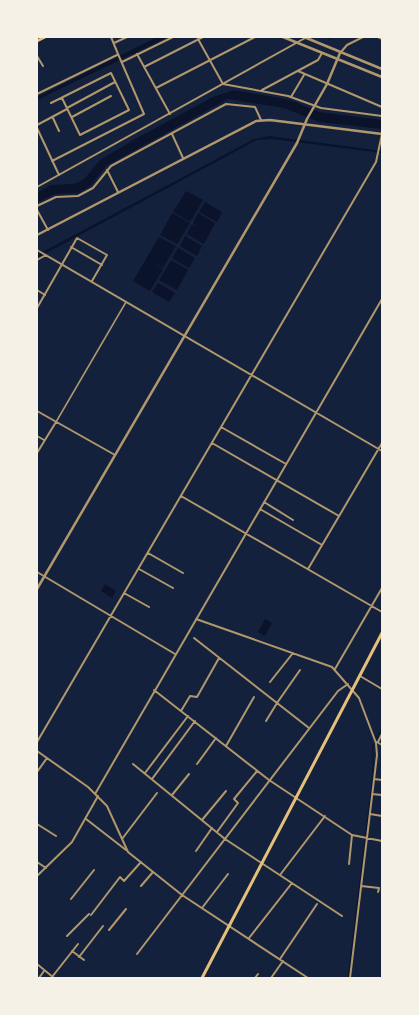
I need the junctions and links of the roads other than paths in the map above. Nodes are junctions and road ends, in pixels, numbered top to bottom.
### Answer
1 (45, 37) edge
2 (111, 37) edge
3 (127, 37) edge
4 (173, 37) edge
5 (203, 37) edge
6 (255, 37) edge
7 (283, 37) edge
8 (306, 37) edge
9 (363, 37) edge
10 (378, 37) edge
11 (198, 39) junction
12 (382, 39) edge
13 (37, 42) edge
14 (114, 43) junction
15 (297, 43) junction
16 (322, 53) junction
17 (340, 53) junction
18 (119, 54) junction
19 (137, 54) junction
20 (37, 56) edge
21 (338, 59) junction
22 (122, 61) junction
23 (210, 61) junction
24 (43, 66) dead end
25 (144, 67) junction
26 (382, 69) edge
27 (298, 71) junction
28 (304, 75) junction
29 (382, 77) edge
30 (116, 81) junction
31 (223, 84) junction
32 (327, 84) junction
33 (156, 88) junction
34 (261, 91) junction
35 (37, 94) edge
36 (110, 96) dead end
37 (292, 97) junction
38 (62, 98) junction
39 (51, 104) dead end
40 (382, 107) edge
41 (67, 108) junction
42 (314, 108) junction
43 (170, 114) junction
44 (382, 116) edge
45 (52, 117) junction
46 (72, 117) junction
47 (261, 120) junction
48 (305, 124) junction
49 (37, 125) edge
50 (37, 128) edge
51 (59, 131) dead end
52 (172, 134) junction
53 (382, 134) edge
54 (38, 135) edge
55 (183, 158) junction
56 (52, 161) junction
57 (106, 170) junction
58 (59, 175) junction
59 (37, 187) edge
60 (118, 192) junction
61 (37, 206) edge
62 (37, 210) edge
63 (48, 230) junction
64 (37, 235) edge
65 (71, 247) junction
66 (37, 250) edge
67 (45, 255) junction
68 (37, 260) edge
69 (62, 264) junction
70 (102, 264) junction
71 (92, 282) junction
72 (37, 290) edge
73 (45, 295) junction
74 (382, 299) edge
75 (126, 302) junction
76 (37, 308) edge
77 (184, 336) junction
78 (252, 375) junction
79 (37, 411) edge
80 (316, 412) junction
81 (56, 422) junction
82 (221, 427) junction
83 (37, 436) edge
84 (44, 440) junction
85 (212, 442) junction
86 (382, 443) edge
87 (378, 449) junction
88 (382, 451) edge
89 (37, 453) edge
90 (115, 455) junction
91 (286, 464) junction
92 (276, 481) junction
93 (181, 496) junction
94 (264, 502) junction
95 (260, 509) junction
96 (339, 516) junction
97 (293, 520) dead end
98 (246, 533) junction
99 (322, 545) junction
100 (148, 553) junction
101 (138, 569) junction
102 (308, 570) junction
103 (37, 572) edge
104 (183, 573) dead end
105 (44, 576) junction
106 (173, 588) dead end
107 (382, 588) edge
108 (37, 589) edge
109 (124, 593) junction
110 (149, 607) dead end
111 (371, 607) junction
112 (382, 612) edge
113 (111, 616) junction
114 (196, 619) junction
115 (382, 633) edge
116 (194, 638) dead end
117 (293, 653) junction
118 (176, 654) junction
119 (219, 658) junction
120 (335, 669) junction
121 (300, 670) dead end
122 (360, 676) junction
123 (270, 682) dead end
124 (348, 684) junction
125 (353, 689) junction
126 (382, 689) edge
127 (154, 690) junction
128 (254, 697) dead end
129 (277, 703) junction
130 (181, 711) junction
131 (188, 716) junction
132 (195, 721) junction
133 (266, 721) dead end
134 (309, 728) junction
135 (382, 734) edge
136 (216, 738) junction
137 (37, 742) edge
138 (377, 742) junction
139 (382, 745) edge
140 (226, 746) junction
141 (37, 751) edge
142 (47, 758) junction
143 (133, 764) dead end
144 (197, 764) dead end
145 (257, 771) junction
146 (37, 772) edge
147 (144, 773) junction
148 (189, 774) dead end
149 (152, 779) junction
150 (374, 779) junction
151 (269, 780) junction
152 (382, 780) edge
153 (226, 791) dead end
154 (157, 793) dead end
155 (372, 794) junction
156 (96, 795) junction
157 (172, 795) junction
158 (382, 795) edge
159 (296, 798) junction
160 (370, 814) junction
161 (325, 816) junction
162 (382, 816) edge
163 (86, 819) junction
164 (202, 820) junction
165 (37, 824) edge
166 (212, 828) junction
167 (217, 832) junction
168 (352, 835) junction
169 (56, 836) dead end
170 (122, 839) junction
171 (225, 839) junction
172 (365, 839) junction
173 (382, 841) edge
174 (196, 851) dead end
175 (128, 852) junction
176 (37, 862) edge
177 (141, 862) junction
178 (262, 863) junction
179 (349, 864) dead end
180 (46, 868) junction
181 (94, 870) dead end
182 (153, 872) junction
183 (228, 874) dead end
184 (280, 875) junction
185 (37, 876) edge
186 (292, 883) junction
187 (379, 885) dead end
188 (141, 886) dead end
189 (361, 886) junction
190 (379, 888) junction
191 (378, 892) dead end
192 (182, 895) junction
193 (71, 899) dead end
194 (317, 904) dead end
195 (202, 908) junction
196 (126, 909) dead end
197 (342, 916) dead end
198 (229, 925) junction
199 (103, 926) dead end
200 (109, 930) dead end
201 (67, 936) dead end
202 (248, 938) junction
203 (78, 944) dead end
204 (72, 951) junction
205 (137, 954) dead end
206 (79, 957) junction
207 (280, 959) junction
208 (84, 960) dead end
209 (283, 961) junction
210 (37, 964) edge
211 (45, 970) junction
212 (258, 974) dead end
213 (53, 977) edge
214 (39, 978) edge
215 (202, 978) edge
216 (255, 978) edge
217 (271, 978) edge
218 (308, 978) edge
219 (350, 978) edge

1 - 13 main road
2 - 14 street
3 - 14 street
4 - 19 street
5 - 11 street
6 - 23 street
7 - 15 street
8 - 15 street
8 - 17 street
9 - 17 street
10 - 12 street
11 - 23 street
11 - 25 street
14 - 18 street
15 - 16 street
15 - 31 street
16 - 21 street
16 - 27 street
17 - 21 street
17 - 26 street
18 - 22 street
18 - 35 street
19 - 22 street
19 - 25 street
20 - 24 street
21 - 29 street
21 - 32 street
22 - 56 street
23 - 31 street
23 - 33 street
25 - 33 street
27 - 28 street
27 - 34 street
28 - 32 street
28 - 37 street
30 - 38 street
30 - 41 street
30 - 46 street
31 - 34 street
31 - 43 street
32 - 40 street
32 - 42 street
33 - 43 street
34 - 37 street
36 - 46 street
37 - 42 street
38 - 39 street
38 - 41 street
41 - 45 street
41 - 46 street
42 - 44 street
42 - 48 street
43 - 58 street
45 - 49 street
45 - 51 street
47 - 48 street
47 - 52 street
47 - 55 street
48 - 53 street
48 - 77 street
50 - 54 street
52 - 55 street
52 - 57 street
53 - 78 street
54 - 56 street
55 - 60 street
56 - 58 street
57 - 60 street
57 - 61 street
58 - 59 street
60 - 63 street
62 - 63 street
63 - 64 street
65 - 69 street
65 - 70 street
65 - 70 street
66 - 67 street
67 - 68 street
67 - 69 street
69 - 71 street
69 - 73 street
70 - 71 street
71 - 75 street
72 - 73 street
73 - 76 street
74 - 80 street
75 - 77 street
75 - 81 street
77 - 78 street
77 - 90 street
78 - 80 street
78 - 82 street
79 - 81 street
80 - 87 street
80 - 91 street
81 - 84 street
81 - 90 street
82 - 85 street
82 - 91 street
83 - 84 street
84 - 89 street
85 - 92 street
85 - 93 street
86 - 87 street
87 - 88 street
87 - 96 street
90 - 105 street
91 - 92 street
92 - 94 street
92 - 96 street
93 - 98 street
93 - 100 street
94 - 95 street
94 - 97 street
95 - 98 street
95 - 99 street
96 - 99 street
98 - 102 street
98 - 114 street
99 - 102 street
100 - 101 street
100 - 104 street
101 - 106 street
101 - 109 street
102 - 111 street
103 - 105 street
105 - 108 street
105 - 113 street
107 - 111 street
109 - 110 street
109 - 113 street
111 - 112 street
111 - 120 street
113 - 118 street
113 - 137 street
114 - 117 street
114 - 118 street
115 - 122 main road
116 - 119 street
117 - 120 street
117 - 123 street
118 - 127 street
119 - 129 street
119 - 130 street
120 - 124 street
121 - 129 street
122 - 125 main road
122 - 126 street
124 - 125 street
124 - 134 street
125 - 138 street
125 - 159 main road
127 - 130 street
127 - 156 street
128 - 140 street
129 - 133 street
129 - 134 street
130 - 131 street
131 - 132 street
131 - 147 street
132 - 136 street
132 - 149 street
134 - 151 street
135 - 138 street
136 - 140 street
136 - 144 street
138 - 139 street
138 - 150 street
140 - 145 street
141 - 142 street
142 - 146 street
142 - 156 street
143 - 147 street
145 - 151 street
145 - 167 street
147 - 149 street
148 - 157 street
149 - 157 street
150 - 152 street
150 - 155 street
151 - 159 street
151 - 171 street
153 - 164 street
154 - 170 street
155 - 158 street
155 - 160 street
156 - 163 street
156 - 170 street
157 - 164 street
159 - 161 street
159 - 178 main road
160 - 162 street
160 - 172 street
161 - 168 street
161 - 184 street
163 - 175 street
163 - 180 street
164 - 166 street
165 - 169 street
166 - 167 street
166 - 174 street
167 - 171 street
168 - 172 street
168 - 179 street
170 - 175 street
171 - 178 street
171 - 192 street
172 - 173 street
172 - 189 street
175 - 177 street
176 - 180 street
177 - 182 street
177 - 201 street
178 - 184 street
178 - 198 main road
180 - 185 street
181 - 193 street
182 - 188 street
182 - 192 street
183 - 195 street
184 - 186 street
186 - 197 street
186 - 202 street
187 - 190 street
189 - 190 street
189 - 219 street
190 - 191 street
192 - 195 street
192 - 205 street
194 - 207 street
195 - 198 street
196 - 200 street
198 - 202 street
198 - 215 main road
199 - 206 street
202 - 207 street
203 - 204 street
204 - 206 street
204 - 213 street
206 - 208 street
207 - 209 street
209 - 217 street
209 - 218 street
210 - 211 street
211 - 213 street
211 - 214 street
212 - 216 street

